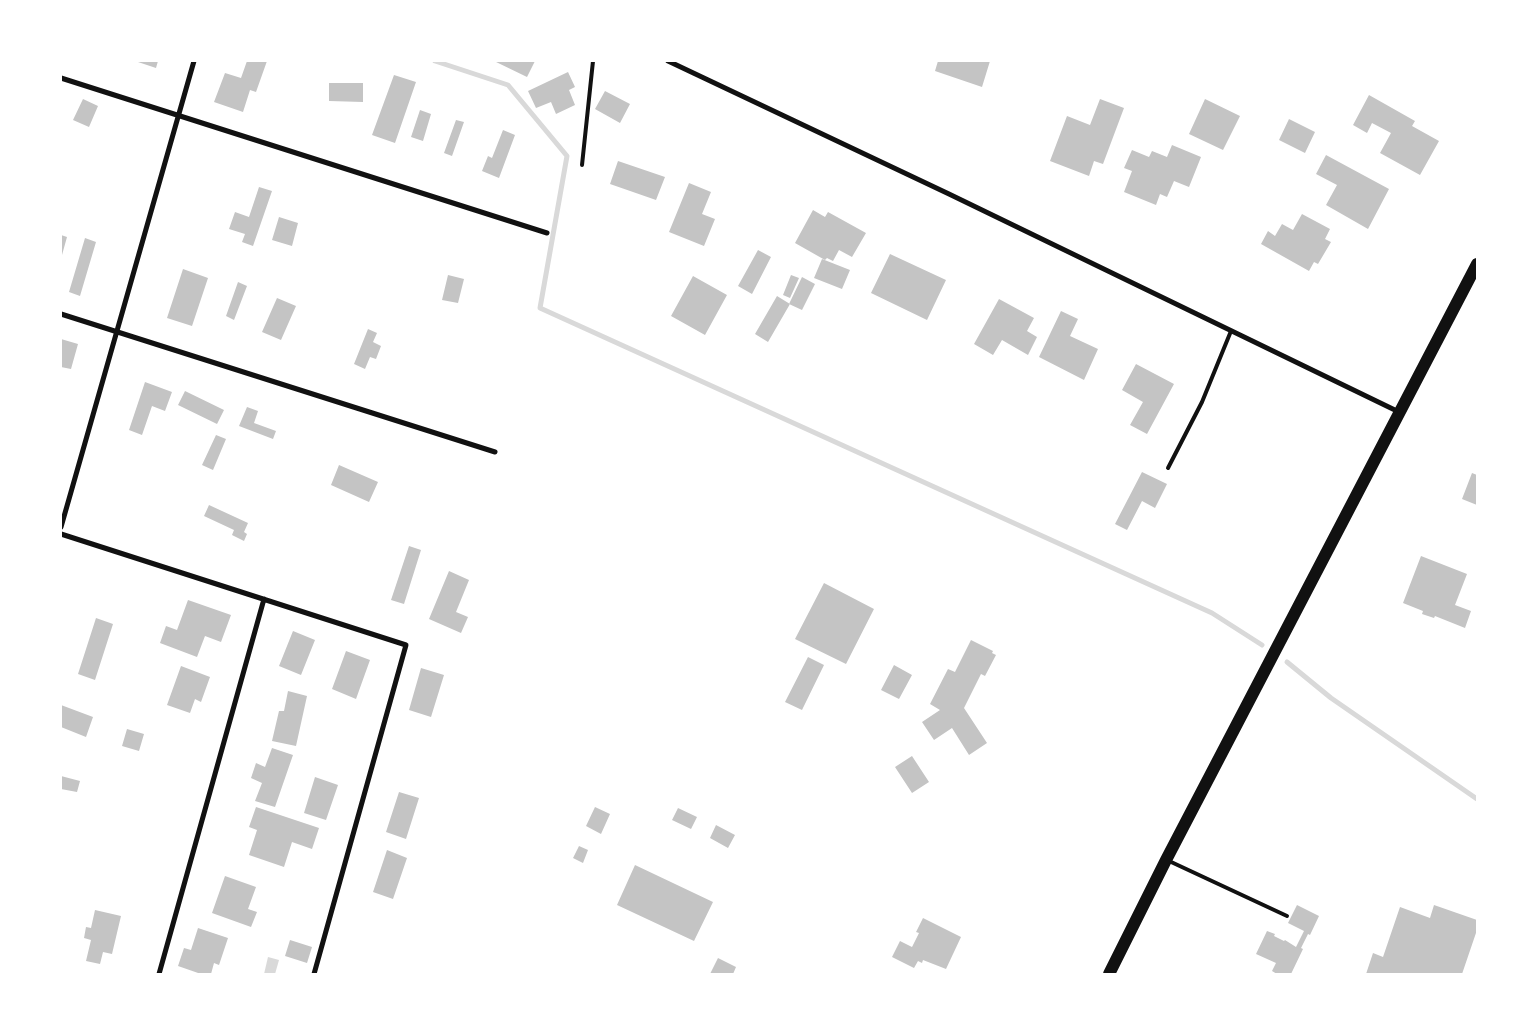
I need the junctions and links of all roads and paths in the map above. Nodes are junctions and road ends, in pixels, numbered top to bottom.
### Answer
1 (194, 61) edge
2 (593, 61) edge
3 (668, 61) edge
4 (61, 78) edge
5 (179, 115) junction
6 (582, 165) dead end
7 (547, 233) dead end
8 (1477, 264) edge
9 (61, 314) edge
10 (1231, 331) junction
11 (117, 332) junction
12 (1399, 412) junction
13 (494, 452) dead end
14 (1168, 468) dead end
15 (61, 527) edge
16 (61, 534) edge
17 (264, 599) junction
18 (1166, 860) junction
19 (1288, 916) dead end
20 (159, 974) edge
21 (314, 974) edge
22 (1109, 974) edge

1 - 5 street
2 - 6 lane
3 - 10 street
4 - 5 street
5 - 7 street
5 - 11 street
8 - 12 main road
9 - 11 street
10 - 12 street
10 - 14 lane
11 - 13 street
11 - 15 street
12 - 18 main road
16 - 17 street
17 - 20 street
17 - 21 street
18 - 19 lane
18 - 22 main road

